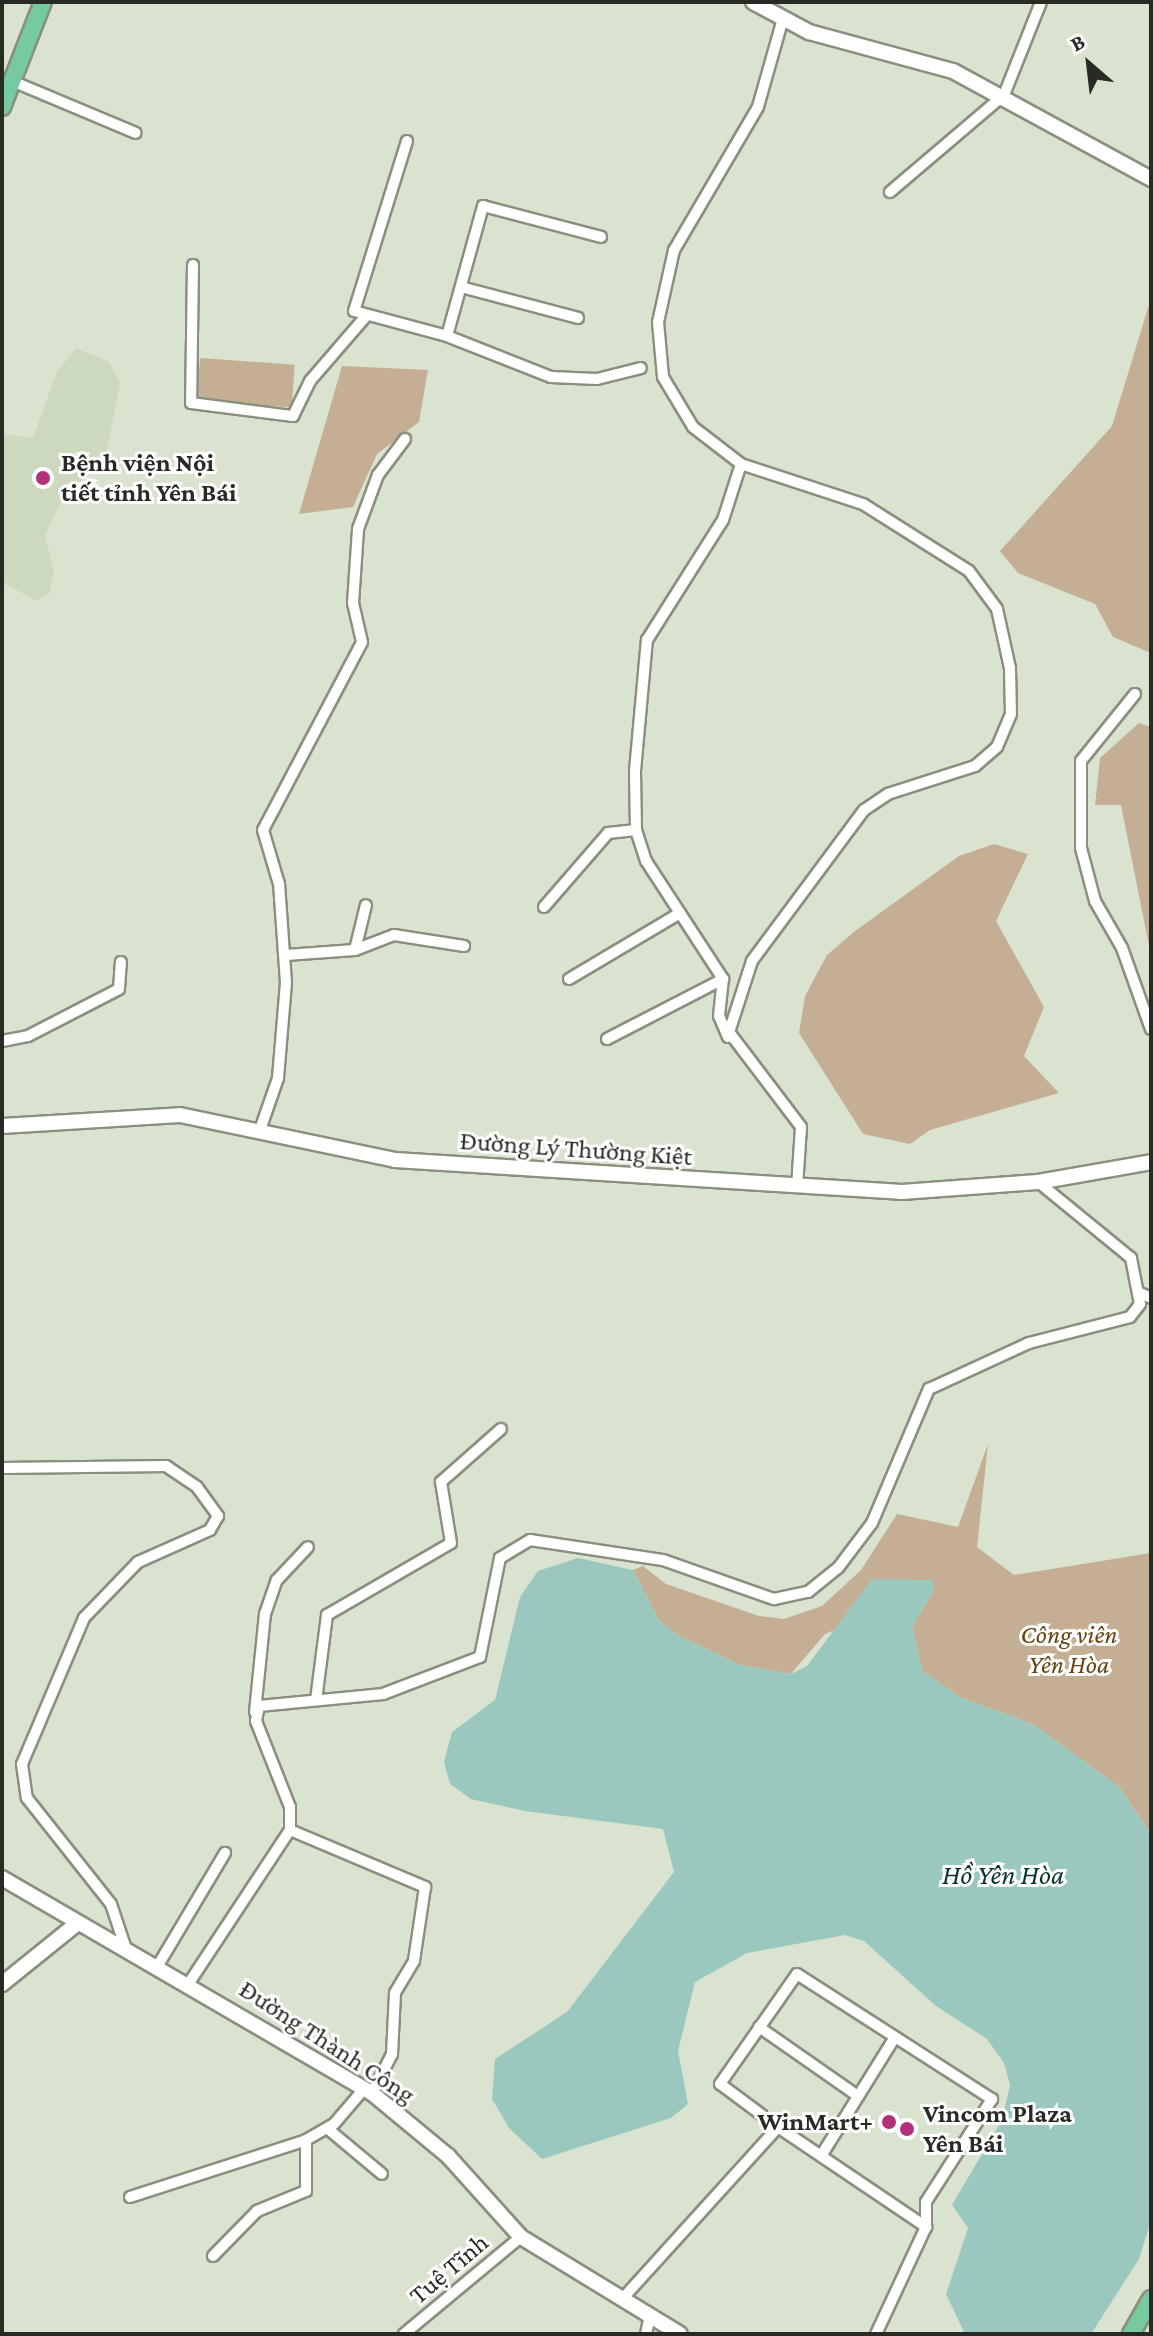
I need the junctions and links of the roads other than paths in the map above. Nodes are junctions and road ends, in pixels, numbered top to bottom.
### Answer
1 (43, 2) edge
2 (753, 2) edge
3 (1041, 2) edge
4 (782, 22) junction
5 (12, 81) junction
6 (1004, 95) junction
7 (2, 107) edge
8 (136, 133) dead end
9 (407, 141) dead end
10 (1151, 179) edge
11 (890, 192) dead end
12 (601, 237) dead end
13 (193, 265) dead end
14 (461, 287) junction
15 (367, 315) junction
16 (578, 318) dead end
17 (447, 336) junction
18 (641, 368) dead end
19 (405, 439) dead end
20 (741, 464) junction
21 (1135, 694) dead end
22 (636, 830) junction
23 (366, 905) dead end
24 (544, 907) dead end
25 (680, 913) junction
26 (464, 946) dead end
27 (355, 950) junction
28 (286, 955) junction
29 (121, 962) dead end
30 (569, 979) dead end
31 (723, 979) junction
32 (1151, 1029) edge
33 (607, 1039) dead end
34 (732, 1040) junction
35 (2, 1041) edge
36 (2, 1126) edge
37 (260, 1130) junction
38 (1151, 1162) edge
39 (1038, 1182) junction
40 (797, 1187) junction
41 (1146, 1295) edge
42 (501, 1429) dead end
43 (2, 1468) edge
44 (308, 1547) dead end
45 (316, 1700) junction
46 (255, 1712) junction
47 (290, 1830) junction
48 (225, 1853) dead end
49 (2, 1878) edge
50 (74, 1926) junction
51 (127, 1954) junction
52 (157, 1967) junction
53 (189, 1983) junction
54 (2, 1984) edge
55 (759, 2027) junction
56 (895, 2037) junction
57 (368, 2091) junction
58 (858, 2096) junction
59 (778, 2127) junction
60 (328, 2129) junction
61 (306, 2140) junction
62 (821, 2156) junction
63 (382, 2174) dead end
64 (130, 2197) dead end
65 (926, 2227) junction
66 (521, 2237) junction
67 (213, 2256) dead end
68 (624, 2297) junction
69 (1151, 2299) edge
70 (650, 2315) junction
71 (404, 2334) edge
72 (646, 2334) edge
73 (680, 2334) edge
74 (876, 2334) edge
75 (1131, 2334) edge

1 - 5 main road
2 - 4 main road
3 - 6 street
4 - 6 main road
4 - 20 street
5 - 7 main road
5 - 8 street
6 - 10 main road
6 - 11 street
9 - 15 street
12 - 14 street
13 - 15 street
14 - 16 street
14 - 17 street
15 - 17 street
17 - 18 street
19 - 28 street
20 - 22 street
20 - 34 street
21 - 32 street
22 - 24 street
22 - 25 street
23 - 27 street
25 - 30 street
25 - 31 street
26 - 27 street
27 - 28 street
28 - 37 street
29 - 35 street
31 - 33 street
31 - 34 street
34 - 40 street
36 - 37 main road, Đường Lý Thường Kiệt
37 - 40 main road, Đường Lý Thường Kiệt
38 - 39 main road, Đường Lý Thường Kiệt
39 - 40 main road, Đường Lý Thường Kiệt
39 - 41 street
41 - 45 street
42 - 45 street
43 - 51 street
44 - 46 street
45 - 46 street
46 - 47 street
47 - 53 street
47 - 57 street
48 - 52 street
49 - 50 main road, Đường Thành Công
50 - 51 main road, Đường Thành Công
50 - 54 main road
51 - 52 main road, Đường Thành Công
52 - 53 main road, Đường Thành Công
53 - 57 main road, Đường Thành Công
55 - 56 street
55 - 58 street
55 - 59 street
56 - 58 street
56 - 65 street
57 - 60 street
57 - 66 main road, Đường Thành Công
58 - 62 street
59 - 62 street
59 - 68 street
60 - 61 street
60 - 63 street
61 - 64 street
61 - 67 street
62 - 65 street
65 - 74 street
66 - 68 main road, Đường Thành Công
66 - 71 street, Tuệ Tĩnh
68 - 70 main road, Đường Thành Công
69 - 75 main road
70 - 72 street
70 - 73 main road, Đường Thành Công

